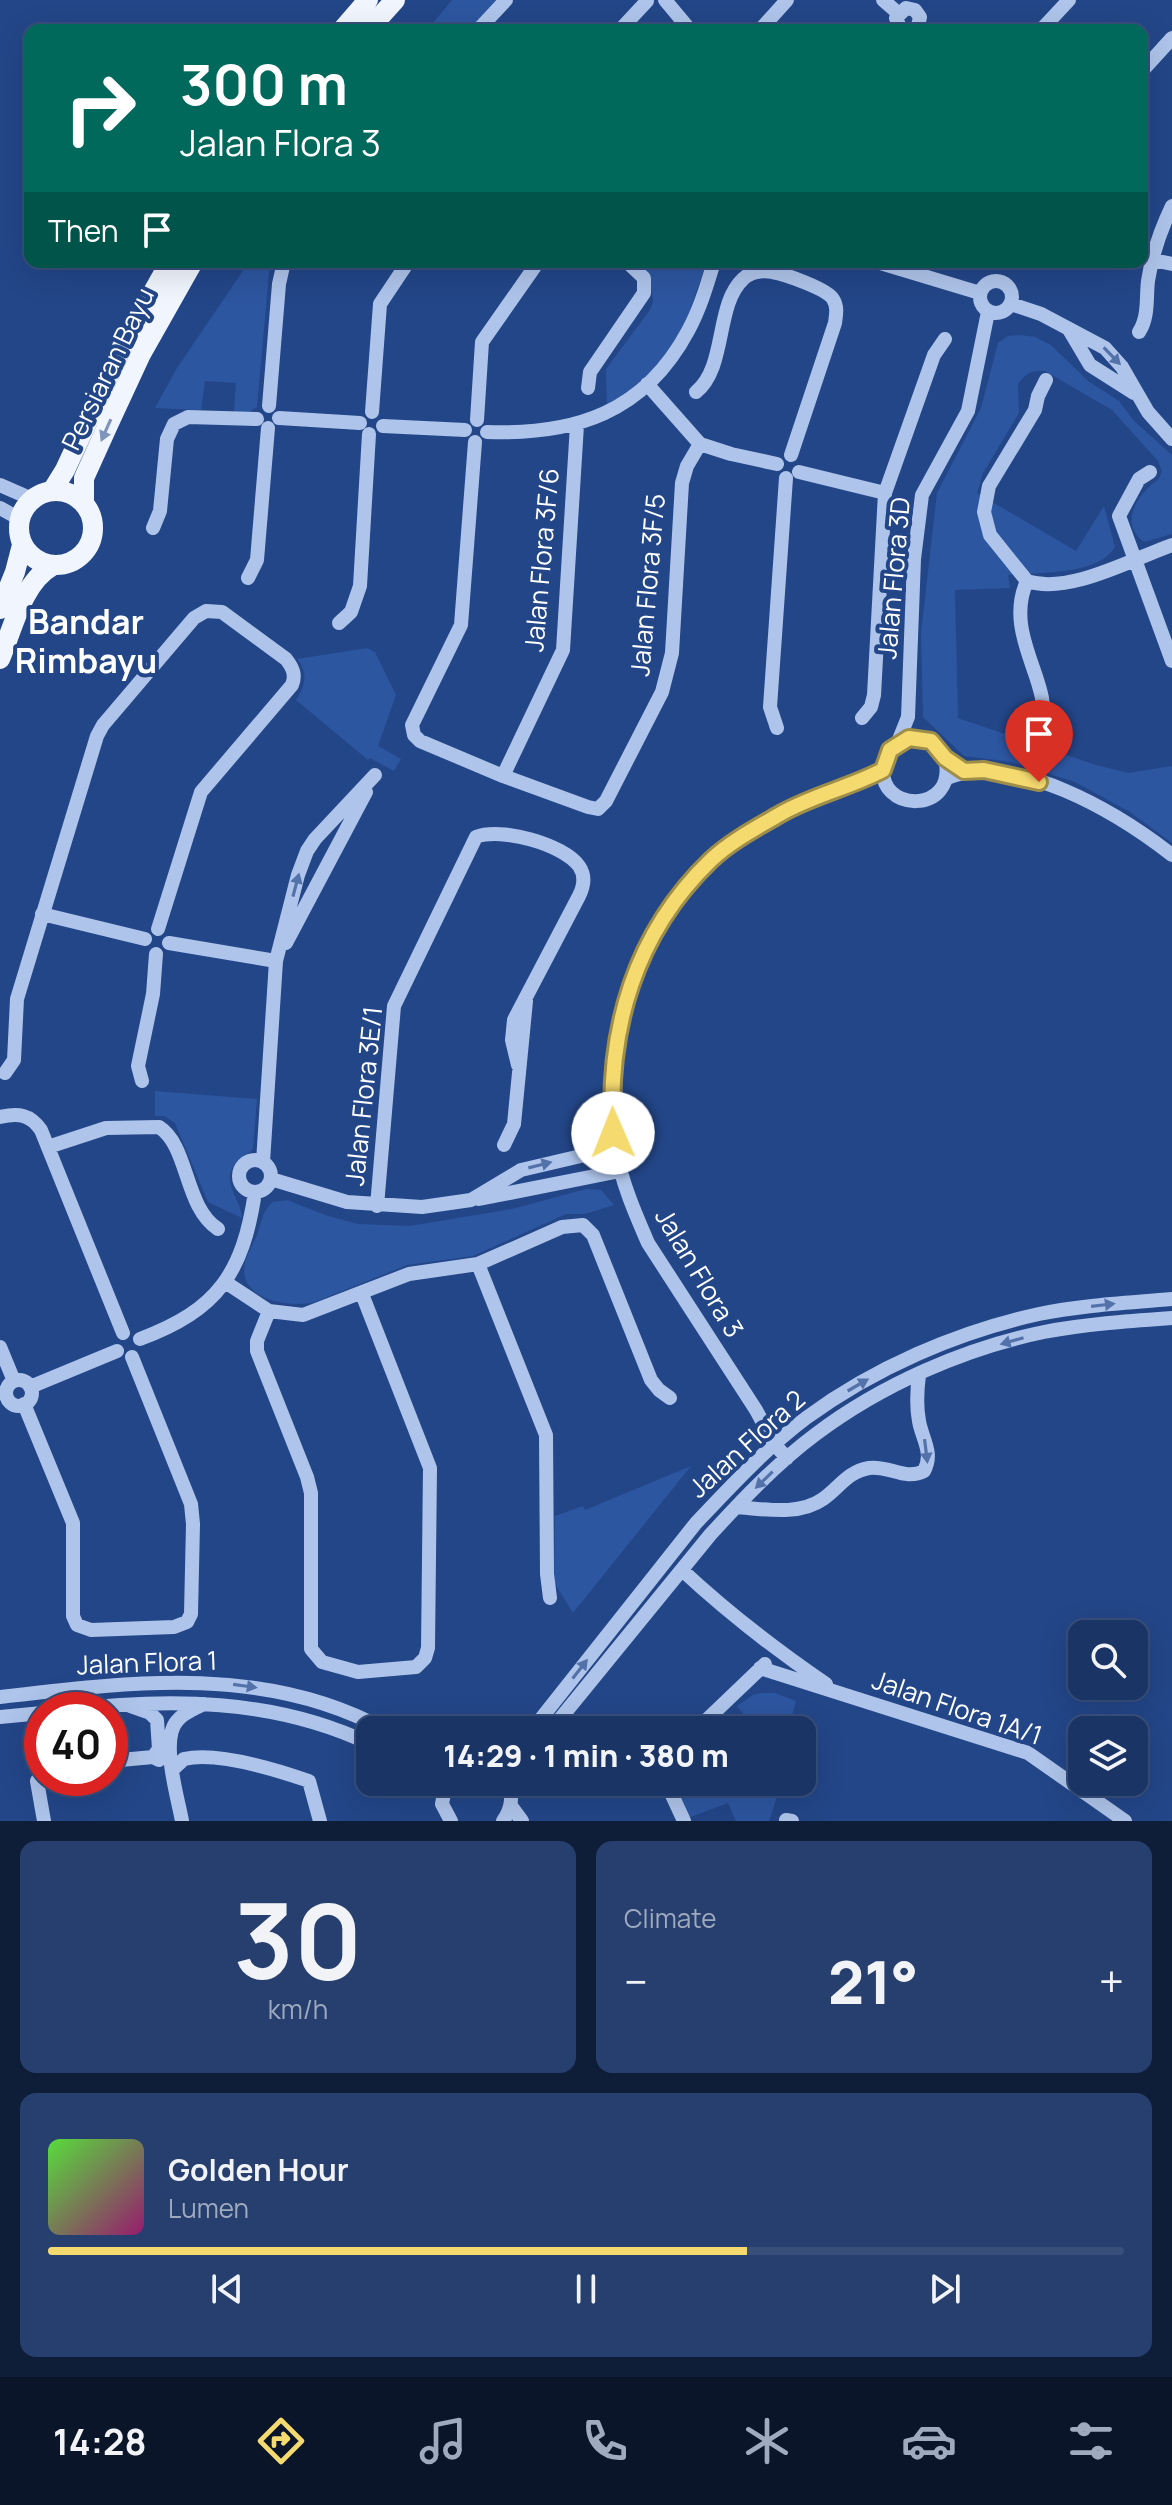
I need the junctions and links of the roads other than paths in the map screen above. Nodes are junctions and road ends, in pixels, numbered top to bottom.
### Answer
1 (368, 0) edge
2 (395, 0) edge
3 (506, 0) edge
4 (655, 0) edge
5 (787, 0) edge
6 (883, 0) edge
7 (1069, 0) edge
8 (898, 13) junction
9 (920, 19) edge
10 (347, 24) edge
11 (373, 24) edge
12 (484, 24) edge
13 (627, 24) edge
14 (683, 24) edge
15 (765, 24) edge
16 (897, 24) edge
17 (1047, 24) edge
18 (1172, 38) edge
19 (1148, 64) edge
20 (1172, 206) edge
21 (1172, 230) edge
22 (1153, 260) junction
23 (1172, 264) edge
24 (167, 268) edge
25 (190, 268) edge
26 (283, 268) edge
27 (404, 268) edge
28 (534, 268) edge
29 (633, 268) edge
30 (712, 268) edge
31 (897, 268) edge
32 (980, 293) junction
33 (1011, 304) junction
34 (988, 312) junction
35 (1068, 328) junction
36 (1139, 332) dead end
37 (945, 339) dead end
38 (1046, 380) dead end
39 (647, 384) junction
40 (588, 388) dead end
41 (696, 392) dead end
42 (1141, 399) junction
43 (269, 406) junction
44 (372, 412) junction
45 (279, 418) junction
46 (477, 420) junction
47 (262, 424) junction
48 (577, 425) junction
49 (383, 426) junction
50 (365, 429) junction
51 (465, 430) junction
52 (487, 432) junction
53 (1172, 439) edge
54 (475, 442) junction
55 (700, 444) junction
56 (791, 455) junction
57 (777, 464) junction
58 (1150, 472) dead end
59 (792, 475) junction
60 (0, 485) edge
61 (52, 491) junction
62 (885, 493) junction
63 (32, 499) junction
64 (84, 503) junction
65 (0, 508) edge
66 (20, 519) junction
67 (153, 528) dead end
68 (22, 545) junction
69 (1172, 545) edge
70 (1133, 559) junction
71 (52, 566) junction
72 (248, 578) dead end
73 (1027, 581) junction
74 (0, 609) edge
75 (339, 623) dead end
76 (0, 659) edge
77 (1172, 661) edge
78 (908, 717) junction
79 (862, 718) dead end
80 (1040, 725) dead end
81 (777, 728) dead end
82 (920, 738) junction
83 (898, 742) junction
84 (945, 758) junction
85 (883, 770) junction
86 (964, 771) junction
87 (503, 776) junction
88 (947, 778) junction
89 (859, 783) junction
90 (890, 790) junction
91 (1172, 855) edge
92 (42, 914) junction
93 (158, 929) junction
94 (145, 939) junction
95 (169, 943) junction
96 (156, 954) junction
97 (276, 961) junction
98 (5, 1073) dead end
99 (142, 1081) dead end
100 (0, 1117) edge
101 (504, 1145) dead end
102 (48, 1147) junction
103 (615, 1148) junction
104 (263, 1162) junction
105 (620, 1171) junction
106 (271, 1179) junction
107 (255, 1192) junction
108 (471, 1200) junction
109 (377, 1206) junction
110 (218, 1229) dead end
111 (478, 1264) junction
112 (225, 1282) junction
113 (362, 1294) junction
114 (1172, 1299) edge
115 (269, 1311) junction
116 (1172, 1318) edge
117 (123, 1333) junction
118 (140, 1339) junction
119 (0, 1347) edge
120 (117, 1351) junction
121 (132, 1357) junction
122 (919, 1375) junction
123 (14, 1381) junction
124 (30, 1387) junction
125 (670, 1398) dead end
126 (4, 1401) edge
127 (24, 1404) junction
128 (775, 1445) junction
129 (787, 1458) junction
130 (736, 1507) junction
131 (682, 1570) junction
132 (550, 1598) dead end
133 (778, 1651) junction
134 (760, 1668) junction
135 (840, 1693) junction
136 (0, 1697) edge
137 (128, 1703) edge
138 (208, 1703) junction
139 (128, 1705) edge
140 (24, 1715) edge
141 (543, 1716) edge
142 (562, 1716) edge
143 (710, 1716) edge
144 (0, 1717) edge
145 (356, 1718) edge
146 (356, 1738) edge
147 (153, 1757) junction
148 (128, 1759) edge
149 (172, 1770) junction
150 (40, 1796) edge
151 (443, 1796) edge
152 (512, 1796) edge
153 (672, 1796) edge
154 (511, 1806) junction
155 (447, 1819) edge
156 (44, 1821) edge
157 (182, 1821) edge
158 (320, 1821) edge
159 (503, 1821) edge
160 (522, 1821) edge
161 (684, 1821) edge
162 (1125, 1821) edge

1 - 10 main road
2 - 11 main road
3 - 12 street
4 - 13 street
4 - 14 street
5 - 15 street
6 - 8 street
7 - 17 street
8 - 9 street
8 - 16 street
18 - 19 street
20 - 22 street
21 - 22 street
22 - 23 street
22 - 36 street
24 - 61 main road, Persiaran Bayu
25 -> 64 main road, Persiaran Bayu
26 - 43 street
27 - 44 street
28 - 46 street
29 - 40 street
30 - 39 street
31 - 32 street
32 - 33 street
32 - 34 street
33 - 34 street
33 - 35 street
34 - 78 street, Jalan Flora 3D
35 - 42 street
35 -> 42 street
37 - 62 street
38 - 73 street
39 - 48 street
39 - 55 street
41 - 56 street
42 - 53 street
43 - 45 street
43 - 47 street
44 - 49 street
44 - 50 street
45 - 47 street
45 - 50 street
46 - 51 street
46 - 52 street
47 - 67 street
47 - 72 street
48 - 52 street
48 - 87 street, Jalan Flora 3F/6
49 - 50 street
49 - 51 street
50 - 75 street
51 - 54 street
52 - 54 street
54 - 87 street
55 - 57 street
55 - 87 street, Jalan Flora 3F/5
56 - 57 street
56 - 59 street
57 - 59 street
58 - 70 street
59 - 62 street
59 - 81 street
60 - 63 street
61 - 63 main road
61 - 64 main road
62 - 79 street
63 - 66 main road
64 - 71 main road
65 - 66 street
66 - 68 main road
68 - 71 main road
68 - 74 main road
69 - 70 street
70 - 73 street
70 - 77 street
71 - 76 main road
73 - 80 street
78 - 82 street
78 - 83 street, Jalan Flora 3D
82 - 83 street
82 - 84 street
83 - 85 street
84 - 86 street
84 - 88 street
85 - 89 street, Jalan Flora 3
85 - 90 street
86 - 88 street
86 - 91 street
88 - 90 street
89 - 90 street
89 - 103 street, Jalan Flora 3
92 - 93 street
92 - 94 street
92 - 98 street
93 - 94 street
93 - 95 street
94 - 96 street
95 - 96 street
95 - 97 street
96 - 99 street
97 -> 97 street
97 - 104 street
100 - 102 street
101 - 109 street, Jalan Flora 3E/1
102 - 110 street
102 - 117 street
103 - 105 street, Jalan Flora 3
108 -> 103 street
104 - 106 street
104 - 107 street
105 - 108 street
105 - 128 street, Jalan Flora 3
106 - 107 street
106 - 109 street
107 - 112 street
108 - 109 street
111 - 113 street
111 - 125 street
111 - 132 street
112 - 115 street
112 - 118 street
113 - 115 street
113 - 115 street
128 -> 114 street, Jalan Flora 2
116 -> 122 street, Jalan Flora 2
117 - 118 street
117 - 120 street
118 - 121 street
119 - 123 street
120 - 121 street
120 - 124 street
121 - 127 street
122 - 129 street, Jalan Flora 2
122 -> 130 street
123 - 124 street
123 - 126 street
124 - 127 street
126 - 127 street
128 - 129 street, Jalan Flora 3
141 -> 128 street, Jalan Flora 2
129 -> 130 street, Jalan Flora 2
130 - 131 street, Jalan Flora 2
131 - 133 street
131 - 142 street, Jalan Flora 2
133 - 134 street
133 - 135 street
134 - 135 street, Jalan Flora 1A/1
134 - 143 street
135 - 162 street, Jalan Flora 1A/1
136 -> 145 street, Jalan Flora 1
137 - 138 street, Jalan Flora 1
138 - 146 street, Jalan Flora 1
138 - 149 street
139 - 147 street
140 - 144 street
147 - 148 street
147 - 149 street
149 - 157 street
149 - 158 street
150 - 156 street
151 - 155 street
152 - 154 street
153 - 161 street
154 - 159 street
154 - 160 street

